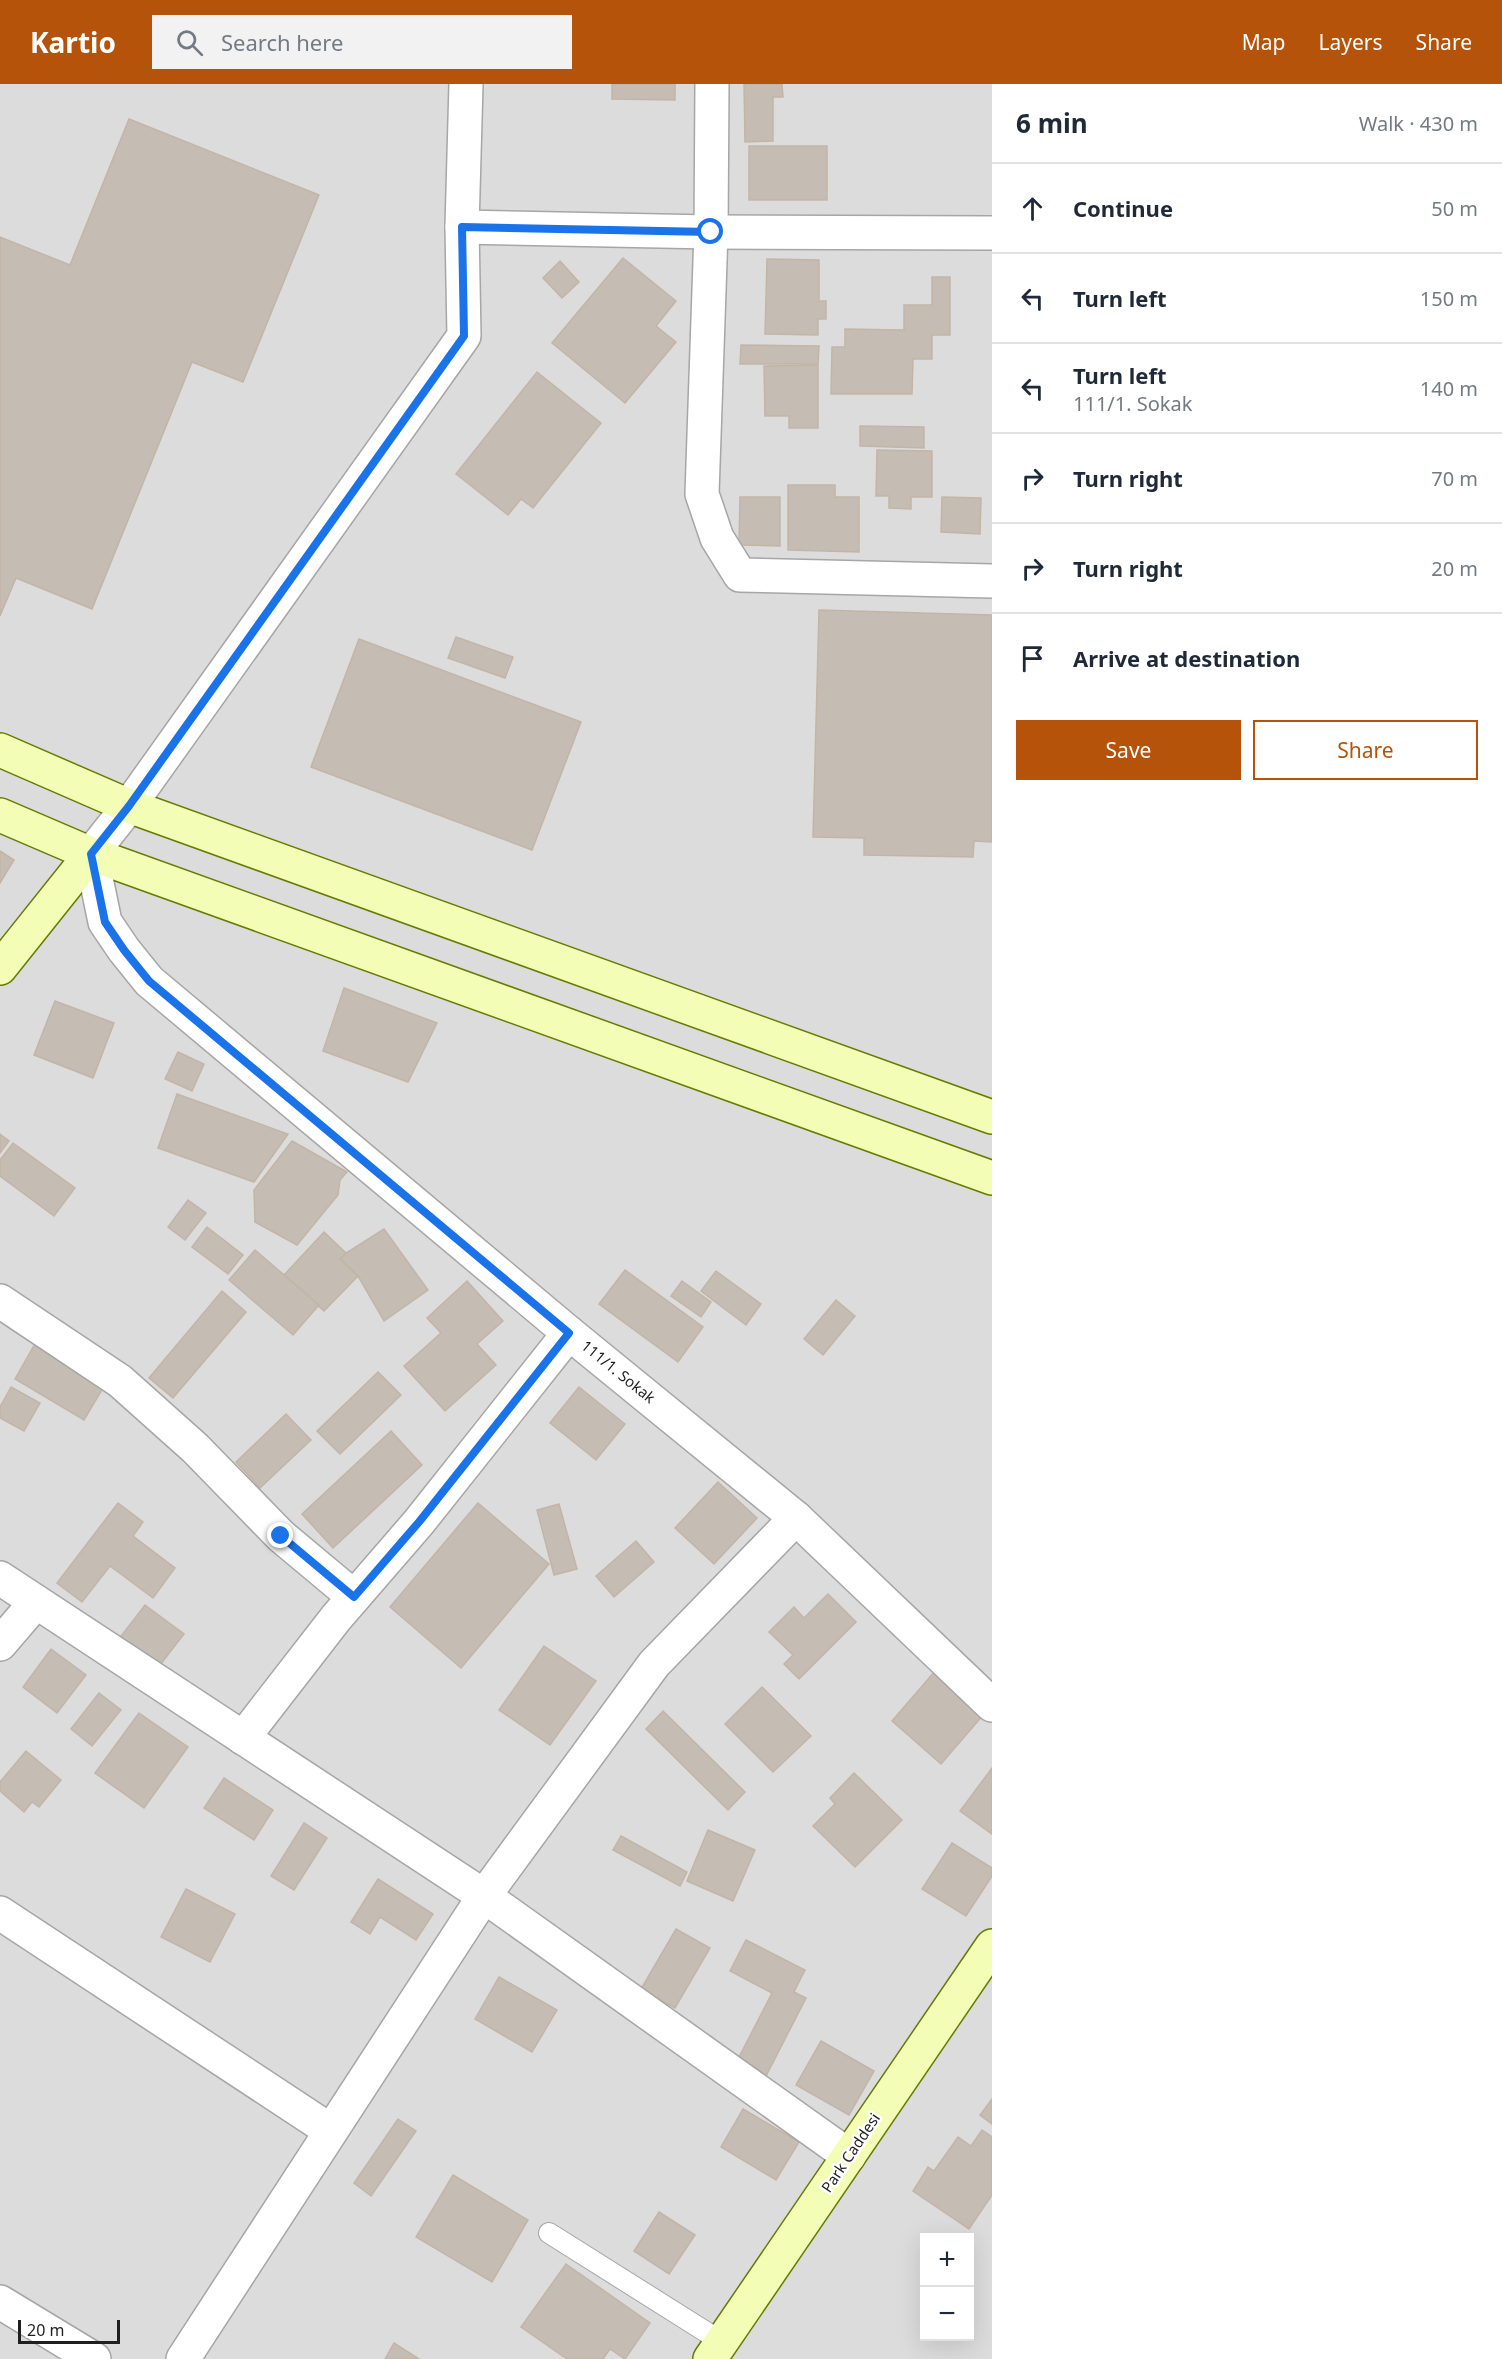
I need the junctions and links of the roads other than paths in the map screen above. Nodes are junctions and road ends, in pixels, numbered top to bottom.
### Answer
1 (466, 84) edge
2 (712, 84) edge
3 (462, 227) junction
4 (711, 232) junction
5 (992, 233) edge
6 (992, 581) edge
7 (0, 750) edge
8 (129, 806) junction
9 (0, 815) edge
10 (91, 854) junction
11 (0, 968) edge
12 (992, 1117) edge
13 (992, 1178) edge
14 (0, 1301) edge
15 (569, 1333) junction
16 (796, 1518) junction
17 (0, 1578) edge
18 (354, 1597) junction
19 (36, 1602) junction
20 (0, 1644) edge
21 (992, 1705) edge
22 (243, 1738) junction
23 (484, 1896) junction
24 (0, 1913) edge
25 (992, 1946) edge
26 (331, 2132) junction
27 (849, 2156) junction
28 (549, 2233) dead end
29 (0, 2302) edge
30 (716, 2350) edge
31 (94, 2359) edge
32 (183, 2359) edge

1 - 3 street
2 - 4 street
3 - 4 street
3 - 8 street
4 - 5 street
4 - 6 street
7 - 8 street
8 - 10 street
8 - 12 street
9 - 10 street
10 - 11 street
10 - 13 street
10 - 15 street, 111/1. Sokak
14 - 18 street
15 - 16 street, 111/1. Sokak
15 - 18 street
16 - 21 street, 111/1. Sokak
16 - 23 street
17 - 19 street
18 - 22 street
19 - 20 street
19 - 22 street
22 - 23 street
23 - 26 street
23 - 27 street
24 - 26 street
25 - 27 street, Park Caddesi
26 - 32 street
27 - 30 street, Park Caddesi
28 - 30 lane
29 - 31 street

